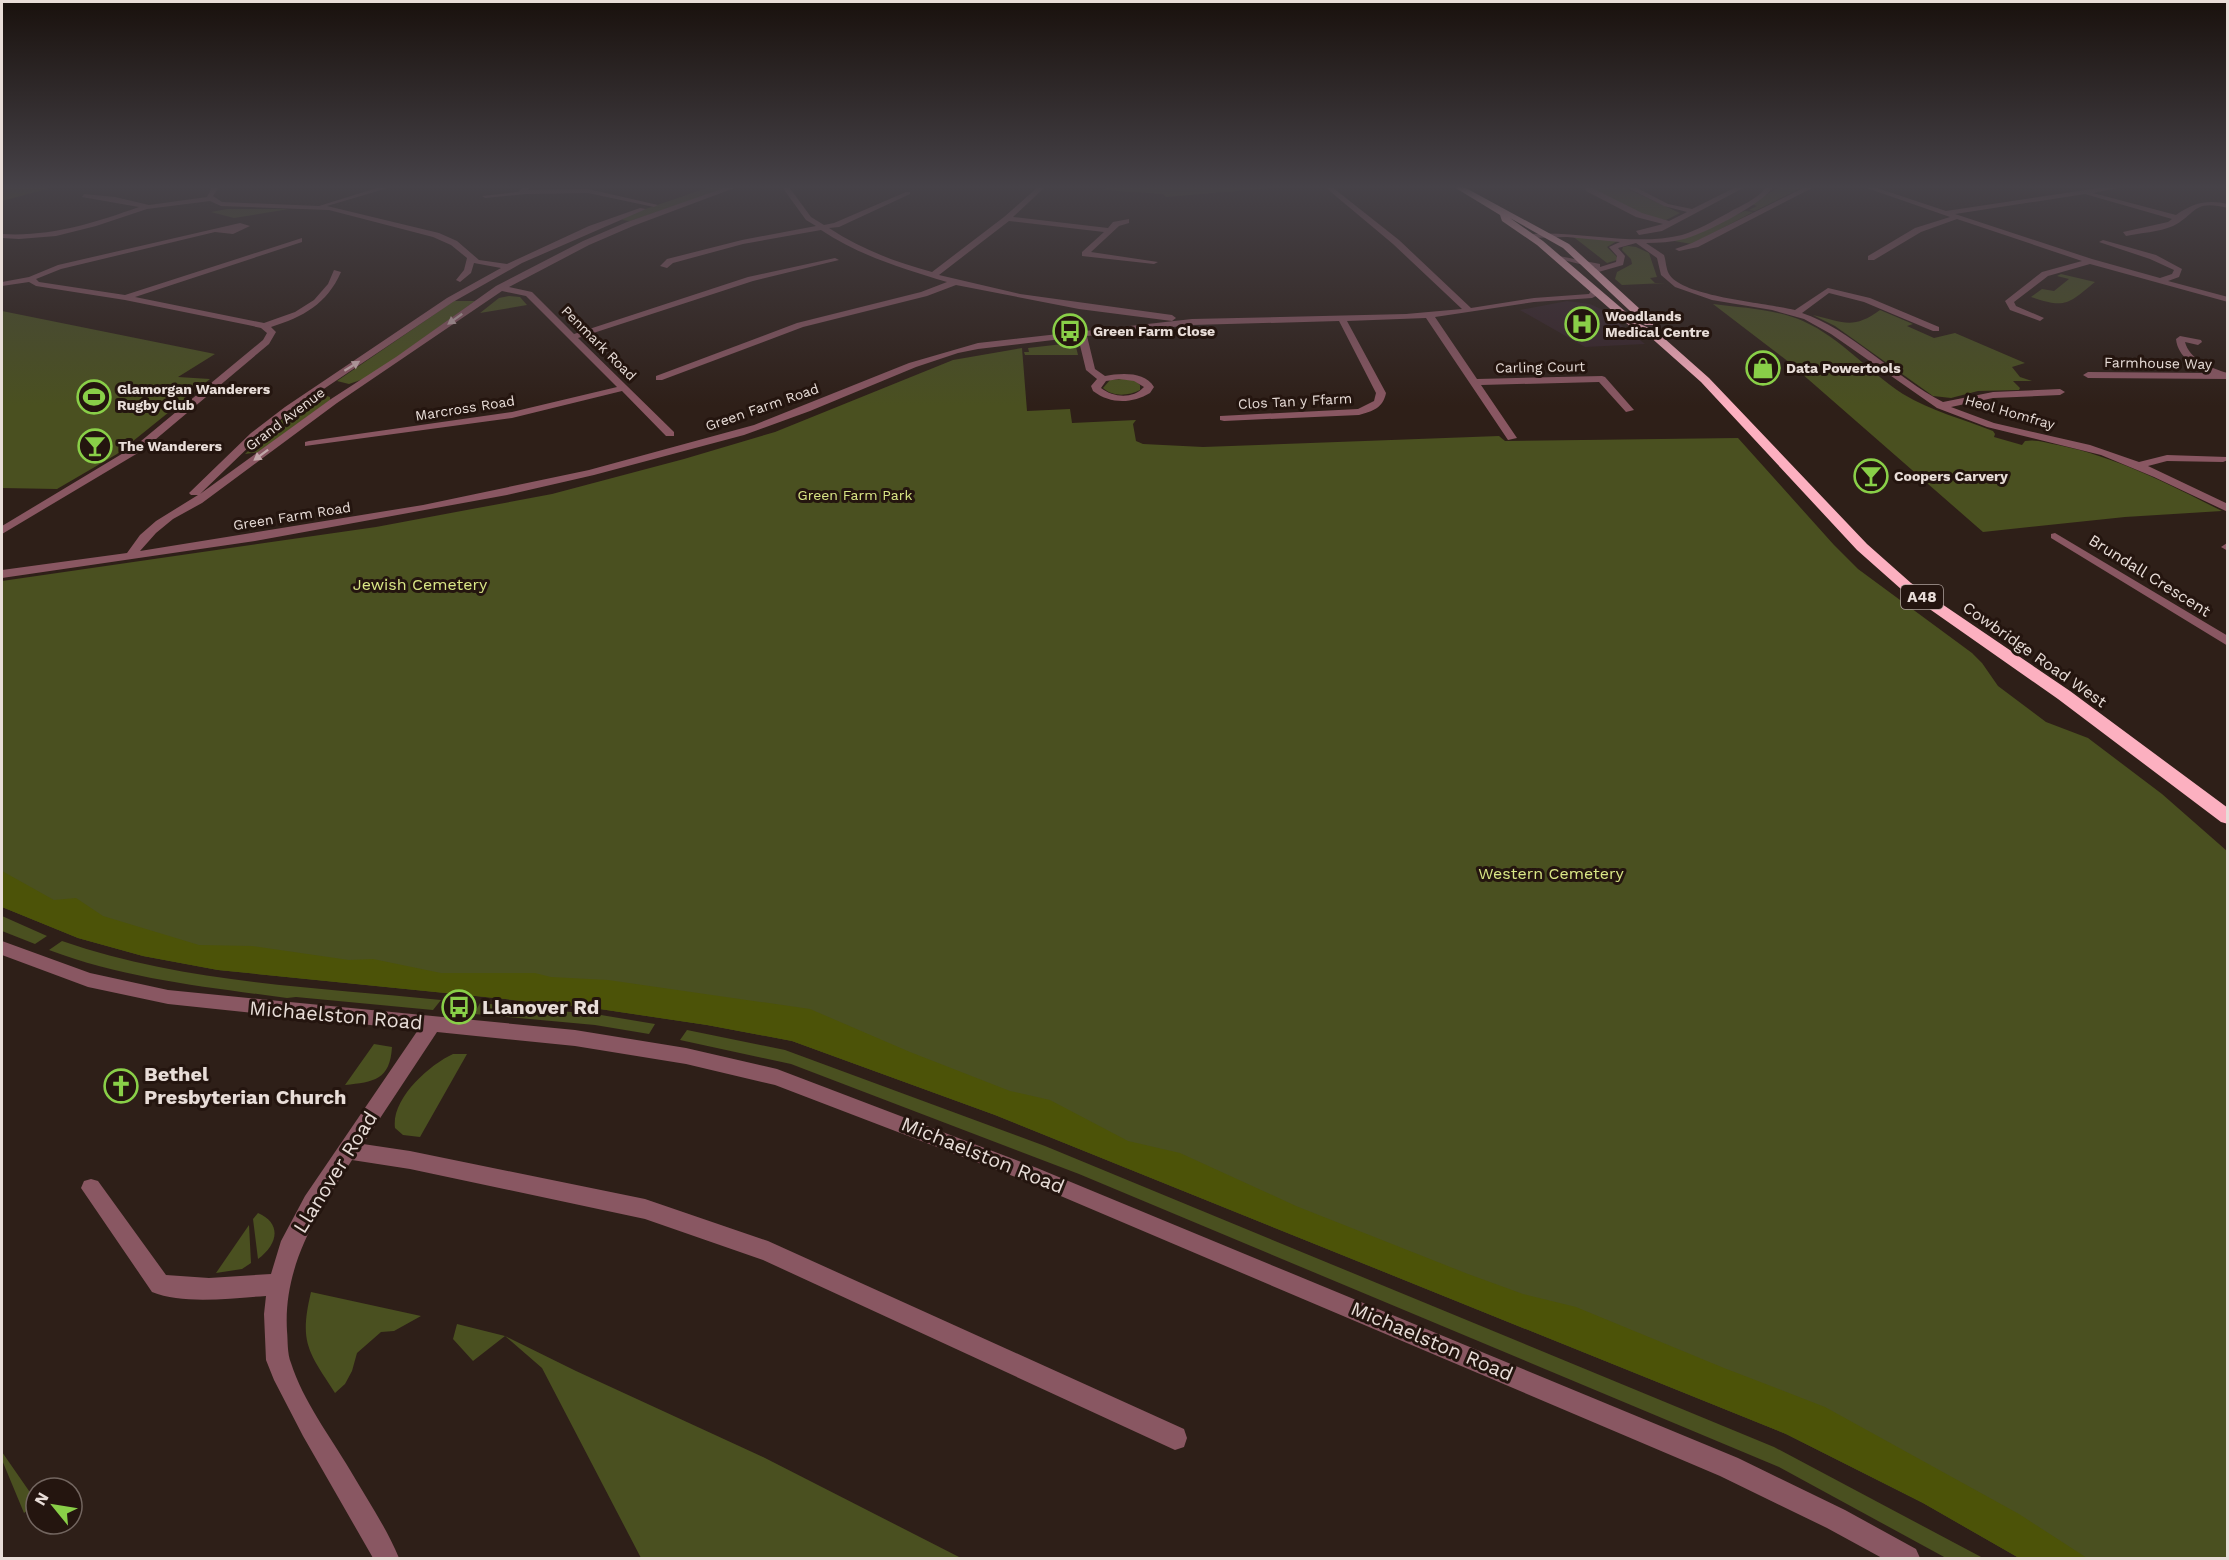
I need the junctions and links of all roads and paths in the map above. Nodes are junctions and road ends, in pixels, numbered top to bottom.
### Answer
1 (89, 260) edge
2 (239, 260) edge
3 (470, 260) edge
4 (476, 260) edge
5 (523, 260) edge
6 (554, 260) edge
7 (675, 260) edge
8 (835, 260) dead end
9 (887, 260) edge
10 (953, 260) edge
11 (1135, 260) edge
12 (1414, 260) edge
13 (1560, 260) edge
14 (1564, 260) edge
15 (1581, 260) edge
16 (1620, 260) edge
17 (1662, 260) edge
18 (2085, 260) edge
19 (2159, 260) edge
20 (2089, 261) junction
21 (1154, 262) dead end
22 (664, 266) dead end
23 (507, 267) junction
24 (1592, 268) junction
25 (532, 270) junction
26 (337, 272) dead end
27 (932, 276) junction
28 (31, 279) junction
29 (460, 280) dead end
30 (955, 282) junction
31 (2158, 282) junction
32 (2, 284) edge
33 (472, 286) junction
34 (500, 289) junction
35 (1614, 289) junction
36 (1595, 291) junction
37 (125, 298) junction
38 (2228, 300) edge
39 (1110, 310) junction
40 (1469, 311) junction
41 (1796, 313) junction
42 (1429, 315) junction
43 (2040, 318) dead end
44 (1342, 319) junction
45 (1203, 321) junction
46 (264, 326) junction
47 (1936, 329) dead end
48 (1113, 330) junction
49 (1652, 333) junction
50 (1082, 334) junction
51 (572, 337) junction
52 (2198, 342) dead end
53 (2088, 375) dead end
54 (2227, 376) edge
55 (659, 378) dead end
56 (1103, 379) junction
57 (1474, 382) junction
58 (2024, 382) dead end
59 (317, 388) junction
60 (624, 388) junction
61 (349, 390) junction
62 (2060, 392) dead end
63 (2042, 394) junction
64 (1940, 406) junction
65 (1629, 410) dead end
66 (1224, 418) dead end
67 (670, 434) dead end
68 (1512, 438) dead end
69 (309, 444) dead end
70 (2223, 459) dead end
71 (2140, 466) junction
72 (2228, 509) edge
73 (178, 511) junction
74 (2, 531) edge
75 (2055, 536) dead end
76 (131, 556) junction
77 (2, 574) edge
78 (2228, 642) edge
79 (2228, 818) edge
80 (2, 948) edge
81 (432, 1024) junction
82 (346, 1150) junction
83 (91, 1188) dead end
84 (279, 1284) junction
85 (1175, 1438) dead end
86 (386, 1558) edge
87 (1907, 1558) edge

1 - 28 street
2 - 37 street
3 - 29 street
4 - 23 street
5 - 23 street, Grand Avenue
6 - 25 street, Grand Avenue
7 - 22 street
8 - 51 street
9 - 27 street
10 - 27 street
11 - 21 street
12 - 40 street
13 - 36 highway, Cowbridge Road West / A48
14 - 24 street
15 - 24 highway, Cowbridge Road West / A48
16 - 24 street
17 - 41 street, Heol Homfray
18 - 20 street
19 - 31 street
20 - 31 street
20 - 43 street
23 - 25 street
23 - 33 street, Grand Avenue
24 - 35 highway, Cowbridge Road West / A48
25 - 34 street, Grand Avenue
26 - 46 street
27 - 30 street
28 - 32 street
28 - 37 street
30 - 39 street
30 - 55 street
31 - 38 street
33 - 34 street
59 -> 33 street, Grand Avenue
34 - 51 street, Penmark Road
34 -> 61 street, Grand Avenue
35 - 36 street, Green Farm Road
35 - 49 highway, Cowbridge Road West / A48
36 - 40 street, Green Farm Road
36 - 49 highway, Cowbridge Road West / A48
37 - 46 street
39 - 45 street
39 - 48 street
40 - 42 street, Green Farm Road
41 - 47 street
41 - 64 street, Heol Homfray
42 - 44 street, Green Farm Road
42 - 57 street
44 - 45 street, Green Farm Road
44 - 66 street, Clos Tan y Ffarm
45 - 48 street, Green Farm Road
46 - 74 street
48 - 50 street, Green Farm Road
49 - 79 highway, Cowbridge Road West / A48
50 - 56 street
50 - 76 street, Green Farm Road
51 - 60 street, Penmark Road
52 - 54 street
53 - 54 street, Farmhouse Way
56 - 56 street
57 - 65 street, Carling Court
57 - 68 street
58 - 63 street
59 - 61 street, Grand Avenue
59 - 73 street, Grand Avenue
60 - 67 street, Penmark Road
60 - 69 street, Marcross Road
61 -> 73 street, Grand Avenue
62 - 63 street
63 - 64 street
64 - 71 street, Heol Homfray
70 - 71 street
71 - 72 street, Heol Homfray
73 - 76 street, Grand Avenue
75 - 78 street, Brundall Crescent
76 - 77 street, Green Farm Road
80 - 81 street, Michaelston Road
81 - 82 street, Llanover Road
81 - 87 street, Michaelston Road
82 - 84 street, Llanover Road
82 - 85 street
83 - 84 street
84 - 86 street, Llanover Road

